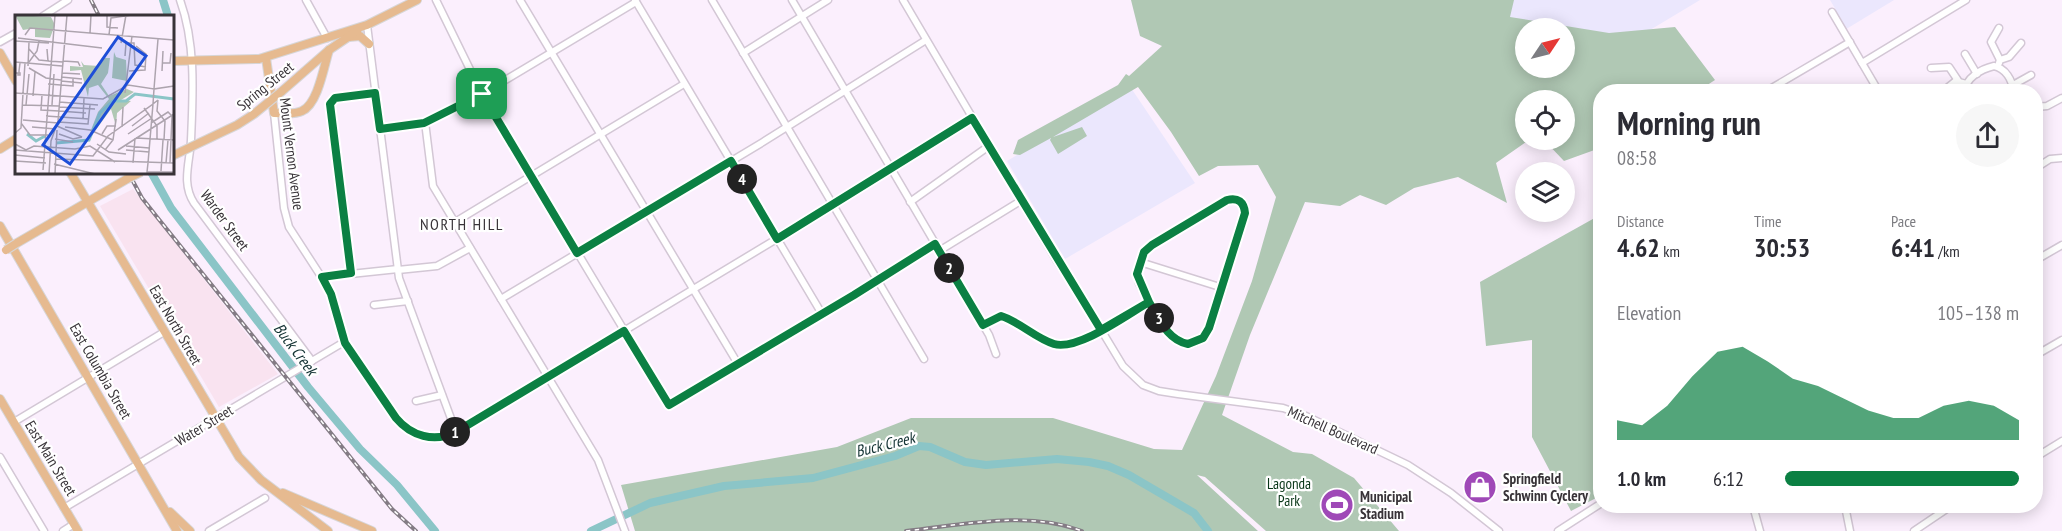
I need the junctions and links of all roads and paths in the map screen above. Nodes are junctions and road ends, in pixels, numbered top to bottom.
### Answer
1 (180, 0) edge
2 (306, 0) edge
3 (417, 0) edge
4 (435, 0) edge
5 (520, 0) edge
6 (712, 0) edge
7 (792, 0) edge
8 (828, 0) edge
9 (903, 0) edge
10 (1966, 0) edge
11 (66, 1) edge
12 (635, 1) edge
13 (1832, 12) dead end
14 (45, 15) edge
15 (801, 17) junction
16 (367, 25) junction
17 (1999, 28) dead end
18 (15, 34) edge
19 (348, 37) junction
20 (327, 38) junction
21 (926, 40) junction
22 (0, 42) edge
23 (1850, 42) junction
24 (2021, 43) dead end
25 (369, 44) junction
26 (329, 50) junction
27 (0, 53) edge
28 (552, 53) junction
29 (743, 53) junction
30 (1965, 54) dead end
31 (266, 58) junction
32 (176, 61) edge
33 (191, 61) junction
34 (1862, 63) junction
35 (1999, 63) junction
36 (1931, 68) dead end
37 (1977, 74) junction
38 (2031, 75) dead end
39 (15, 79) edge
40 (1957, 80) junction
41 (684, 84) junction
42 (1779, 84) edge
43 (1874, 84) edge
44 (1952, 84) edge
45 (1962, 84) edge
46 (1967, 84) edge
47 (2011, 84) edge
48 (2019, 84) edge
49 (845, 91) junction
50 (375, 93) junction
51 (482, 94) junction
52 (2062, 98) edge
53 (2043, 106) edge
54 (273, 113) junction
55 (972, 118) junction
56 (425, 122) junction
57 (787, 127) junction
58 (380, 129) junction
59 (600, 134) junction
60 (15, 140) edge
61 (990, 146) junction
62 (0, 149) edge
63 (174, 155) edge
64 (2062, 158) edge
65 (731, 161) junction
66 (2043, 164) edge
67 (891, 169) junction
68 (71, 174) edge
69 (137, 174) edge
70 (531, 175) junction
71 (1022, 200) junction
72 (87, 202) junction
73 (910, 202) junction
74 (833, 205) junction
75 (646, 211) junction
76 (454, 222) junction
77 (0, 226) edge
78 (777, 239) junction
79 (935, 244) junction
80 (2062, 245) edge
81 (470, 248) junction
82 (939, 251) junction
83 (3, 252) edge
84 (577, 253) junction
85 (2043, 256) edge
86 (1140, 261) junction
87 (398, 269) junction
88 (351, 273) junction
89 (322, 277) junction
90 (877, 280) junction
91 (1222, 288) junction
92 (693, 289) junction
93 (501, 299) junction
94 (408, 301) junction
95 (1149, 302) junction
96 (374, 305) dead end
97 (822, 314) junction
98 (983, 325) junction
99 (1101, 330) junction
100 (624, 331) junction
101 (164, 332) junction
102 (2062, 340) edge
103 (344, 342) junction
104 (2043, 352) edge
105 (996, 354) dead end
106 (924, 360) dead end
107 (310, 363) junction
108 (738, 364) junction
109 (548, 376) junction
110 (88, 377) junction
111 (442, 395) junction
112 (0, 400) edge
113 (416, 401) dead end
114 (215, 418) junction
115 (14, 422) junction
116 (456, 432) junction
117 (2062, 441) edge
118 (2043, 453) edge
119 (0, 457) edge
120 (139, 464) junction
121 (267, 485) junction
122 (265, 498) dead end
123 (161, 502) junction
124 (64, 508) junction
125 (1593, 508) edge
126 (1756, 513) edge
127 (1846, 513) edge
128 (1941, 513) edge
129 (76, 528) edge
130 (44, 531) edge
131 (63, 531) edge
132 (177, 531) edge
133 (190, 531) edge
134 (209, 531) edge
135 (328, 531) edge
136 (372, 531) edge
137 (625, 531) edge
138 (1499, 531) edge
139 (1558, 531) edge
140 (1760, 531) edge
141 (1850, 531) edge
142 (1914, 531) edge

1 - 33 street, Warder Street
2 - 20 street
3 - 16 main road
4 - 51 street
5 - 28 street
6 - 29 street
7 - 15 street
8 - 15 street
9 - 21 street, Mitchell Boulevard
10 - 34 street
11 - 14 street
12 - 28 street
12 - 41 street
13 - 23 street
15 - 29 street
15 - 49 street
16 - 19 main road, Spring Street
16 - 20 main road
16 - 25 street
17 - 35 street
18 - 22 street
19 - 25 main road
19 - 26 main road, Spring Street
20 - 31 main road
21 - 49 street
21 - 55 street, Mitchell Boulevard
23 - 34 street
23 - 42 street
24 - 35 street
25 - 50 street
26 - 54 main road
26 - 63 main road, Spring Street, bridge
27 - 39 main road
28 - 51 street
28 - 59 street
29 - 57 street
30 - 37 street
31 - 33 main road
31 - 54 main road, Mount Vernon Avenue
32 - 33 main road
33 - 107 street, Warder Street
34 - 43 street
35 - 37 street
35 - 47 street
36 - 40 street
37 - 46 street
38 - 48 street
40 - 44 street
40 - 45 street
41 - 59 street
41 - 65 street
49 - 57 street
49 - 67 street
50 - 58 street
50 - 88 street
51 - 56 street
51 - 70 street
52 - 53 street
54 - 89 street, Mount Vernon Avenue
55 - 61 street, Mitchell Boulevard
55 - 67 street
56 - 58 street
56 - 76 street
57 - 65 street
57 - 74 street
58 - 87 street
59 - 70 street
59 - 75 street
60 - 62 main road
61 - 71 street, Mitchell Boulevard
61 - 73 street
64 - 66 street
65 - 75 street
65 - 78 street
67 - 73 street
67 - 74 street
68 - 72 main road, East North Street
69 - 72 main road, bridge
70 - 76 street
70 - 84 street
71 - 82 street
71 - 99 street, Mitchell Boulevard
72 - 83 main road, bridge
72 - 101 main road, East North Street
73 - 79 street
74 - 78 street
74 - 90 street
75 - 84 street
75 - 92 street
76 - 81 street
77 - 110 main road, East Columbia Street
78 - 92 street
78 - 97 street
79 - 82 street
79 - 90 street
80 - 85 street
81 - 87 street
81 - 93 street
82 - 98 street
84 - 93 street
84 - 100 street
86 - 91 street
86 - 91 street
86 - 95 street
87 - 88 street
87 - 94 street
88 - 89 street
89 - 103 street, Mount Vernon Avenue
90 - 97 street
90 - 106 street
91 - 95 street
92 - 100 street
92 - 108 street
93 - 109 street
94 - 96 street
94 - 111 street
95 - 99 street
97 - 108 street
98 - 99 street
98 - 105 street
99 - 138 street, Mitchell Boulevard
100 - 108 street
100 - 109 street
101 - 110 street
101 - 114 main road, East North Street
102 - 104 street
103 - 107 street, Water Street
103 - 116 street, Mount Vernon Avenue
107 - 114 street, Water Street
109 - 116 street
109 - 137 street
110 - 115 street
110 - 120 main road, East Columbia Street
111 - 113 street
111 - 116 street
112 - 115 main road, East Main Street
114 - 120 street, Water Street
114 - 121 main road, East North Street
115 - 124 main road, East Main Street
117 - 118 street
119 - 130 street
120 - 123 main road, East Columbia Street
120 - 124 street, Water Street
121 - 135 main road
121 - 136 main road
122 - 134 street
123 - 132 main road, East Columbia Street
123 - 133 main road
124 - 129 main road, East Main Street
125 - 139 street
126 - 140 street
127 - 141 street
128 - 142 street
129 - 131 street

